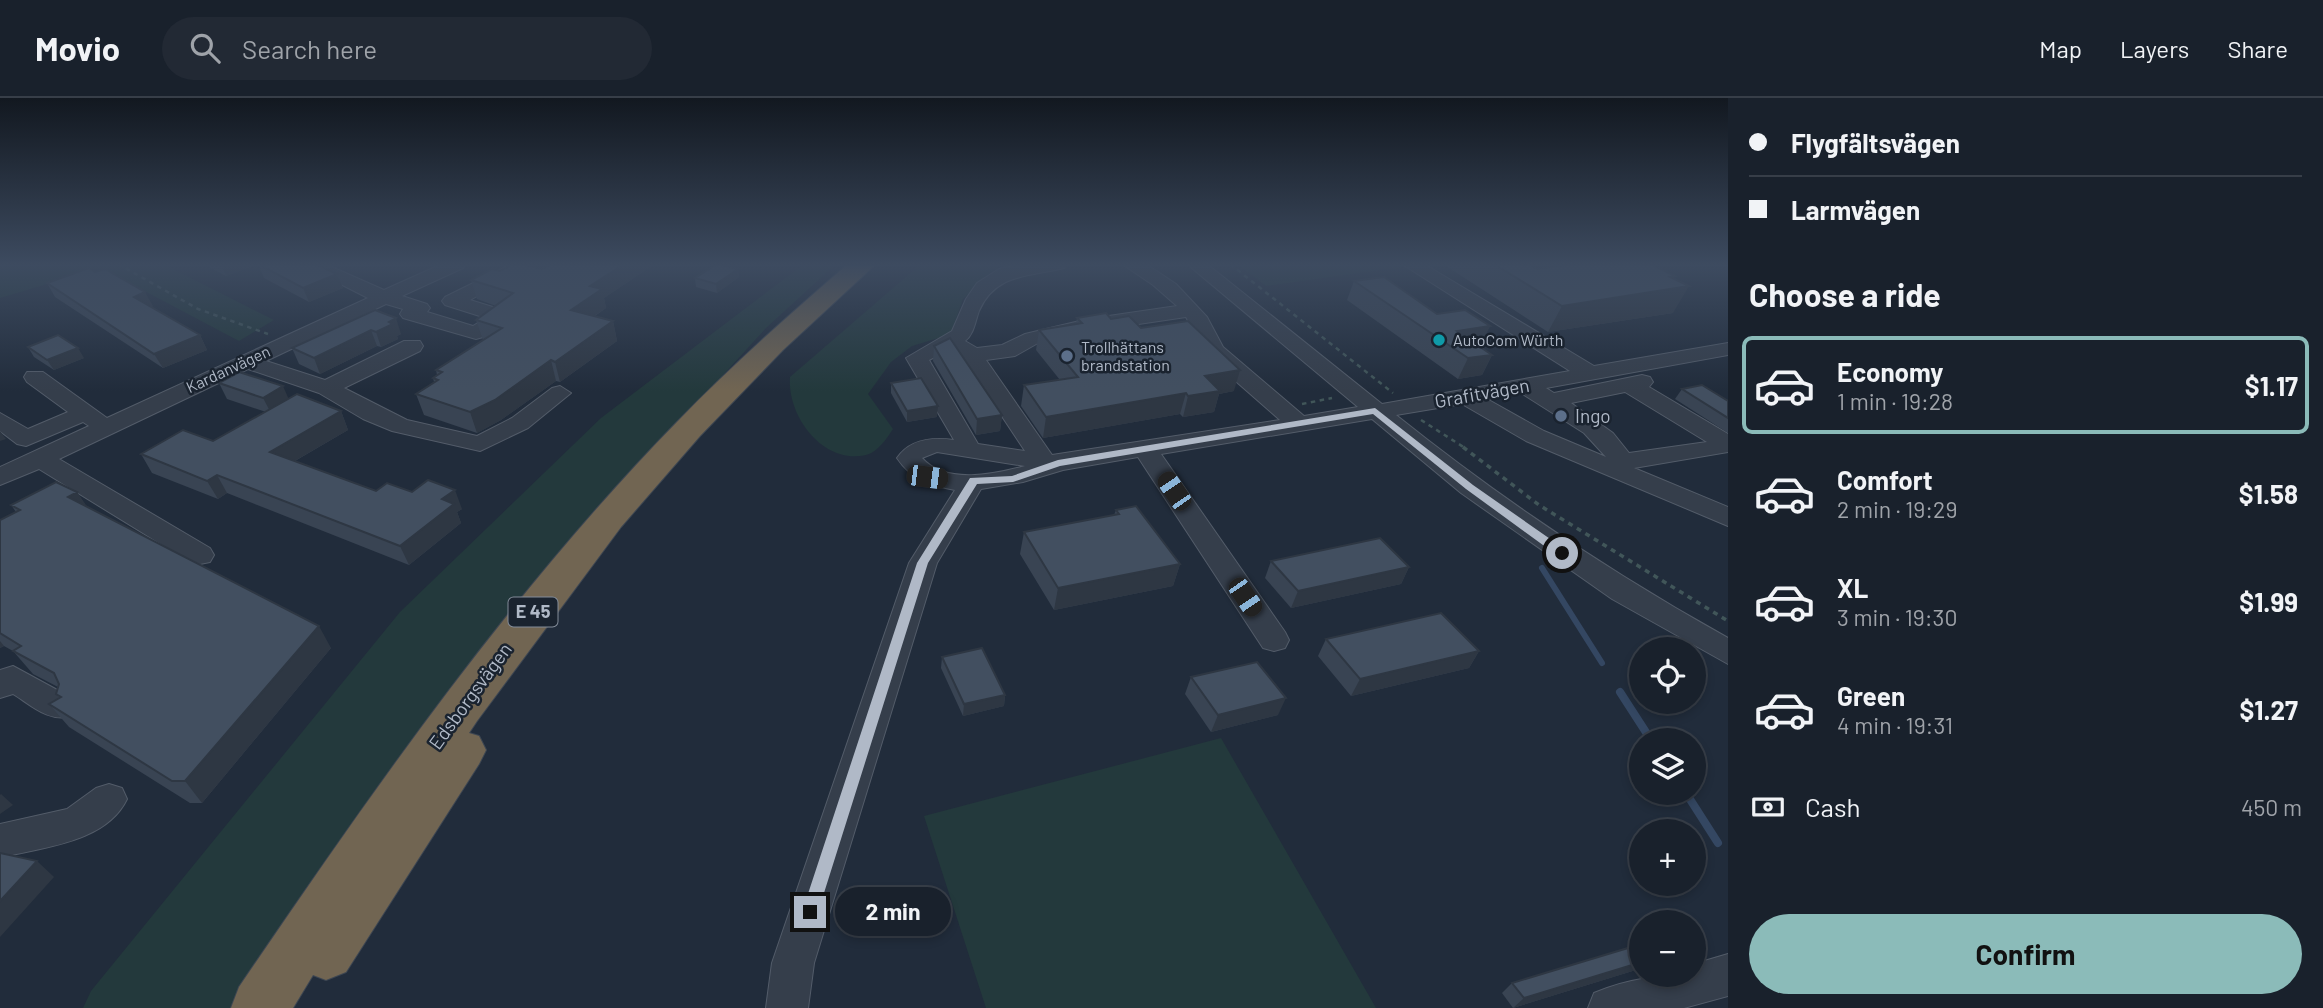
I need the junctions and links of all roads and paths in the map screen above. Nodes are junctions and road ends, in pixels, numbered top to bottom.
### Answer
1 (193, 306) edge
2 (363, 306) edge
3 (415, 306) edge
4 (470, 306) edge
5 (816, 306) edge
6 (838, 306) edge
7 (969, 306) edge
8 (1187, 306) edge
9 (1248, 306) edge
10 (1283, 306) edge
11 (1480, 306) edge
12 (1191, 310) junction
13 (271, 334) dead end
14 (953, 341) junction
15 (412, 346) dead end
16 (1728, 349) edge
17 (972, 355) junction
18 (245, 361) junction
19 (1589, 373) junction
20 (1626, 376) junction
21 (35, 377) dead end
22 (1524, 385) junction
23 (327, 388) junction
24 (560, 393) dead end
25 (1465, 396) junction
26 (1549, 401) junction
27 (1407, 406) junction
28 (1375, 411) junction
29 (0, 419) edge
30 (95, 420) junction
31 (1298, 423) junction
32 (1728, 445) edge
33 (1145, 449) junction
34 (39, 458) junction
35 (1052, 463) junction
36 (969, 465) junction
37 (1615, 465) junction
38 (0, 477) edge
39 (1728, 517) edge
40 (200, 555) dead end
41 (1728, 621) edge
42 (1274, 640) dead end
43 (1728, 652) edge
44 (0, 686) edge
45 (60, 706) edge
46 (109, 799) dead end
47 (0, 841) edge
48 (1728, 975) edge
49 (260, 1008) edge
50 (291, 1008) edge
51 (788, 1008) edge
52 (1609, 1008) edge

1 - 13 path
2 - 18 street, Kardanvägen
3 - 4 street
5 - 49 highway, Edsborgsvägen / E 45
6 - 50 highway, Edsborgsvägen / E 45
7 - 14 street
8 - 12 street
9 - 28 street
10 - 27 path
11 - 19 street
12 - 17 street
12 - 31 street
14 - 17 street
14 - 36 street
15 - 23 street
16 - 20 street, Grafitvägen
17 - 35 street
18 - 23 street
18 - 30 street, Kardanvägen
19 - 20 street, Grafitvägen
19 - 22 street, Grafitvägen
20 - 26 street
20 - 32 street
21 - 30 street
22 - 25 street, Grafitvägen
22 - 26 street
23 - 24 street
25 - 27 street, Grafitvägen
25 - 37 street
26 - 37 street
27 - 28 street, Grafitvägen
27 - 41 path
28 - 31 street, Grafitvägen
28 - 43 street
29 - 30 street
30 - 34 street, Kardanvägen
31 - 33 street, Grafitvägen
32 - 37 street
33 - 35 street, Grafitvägen
33 - 42 street
34 - 38 street, Kardanvägen
34 - 40 street
35 - 36 street, Grafitvägen
36 - 51 street
37 - 39 street
44 - 45 street
46 - 47 street
48 - 52 street

